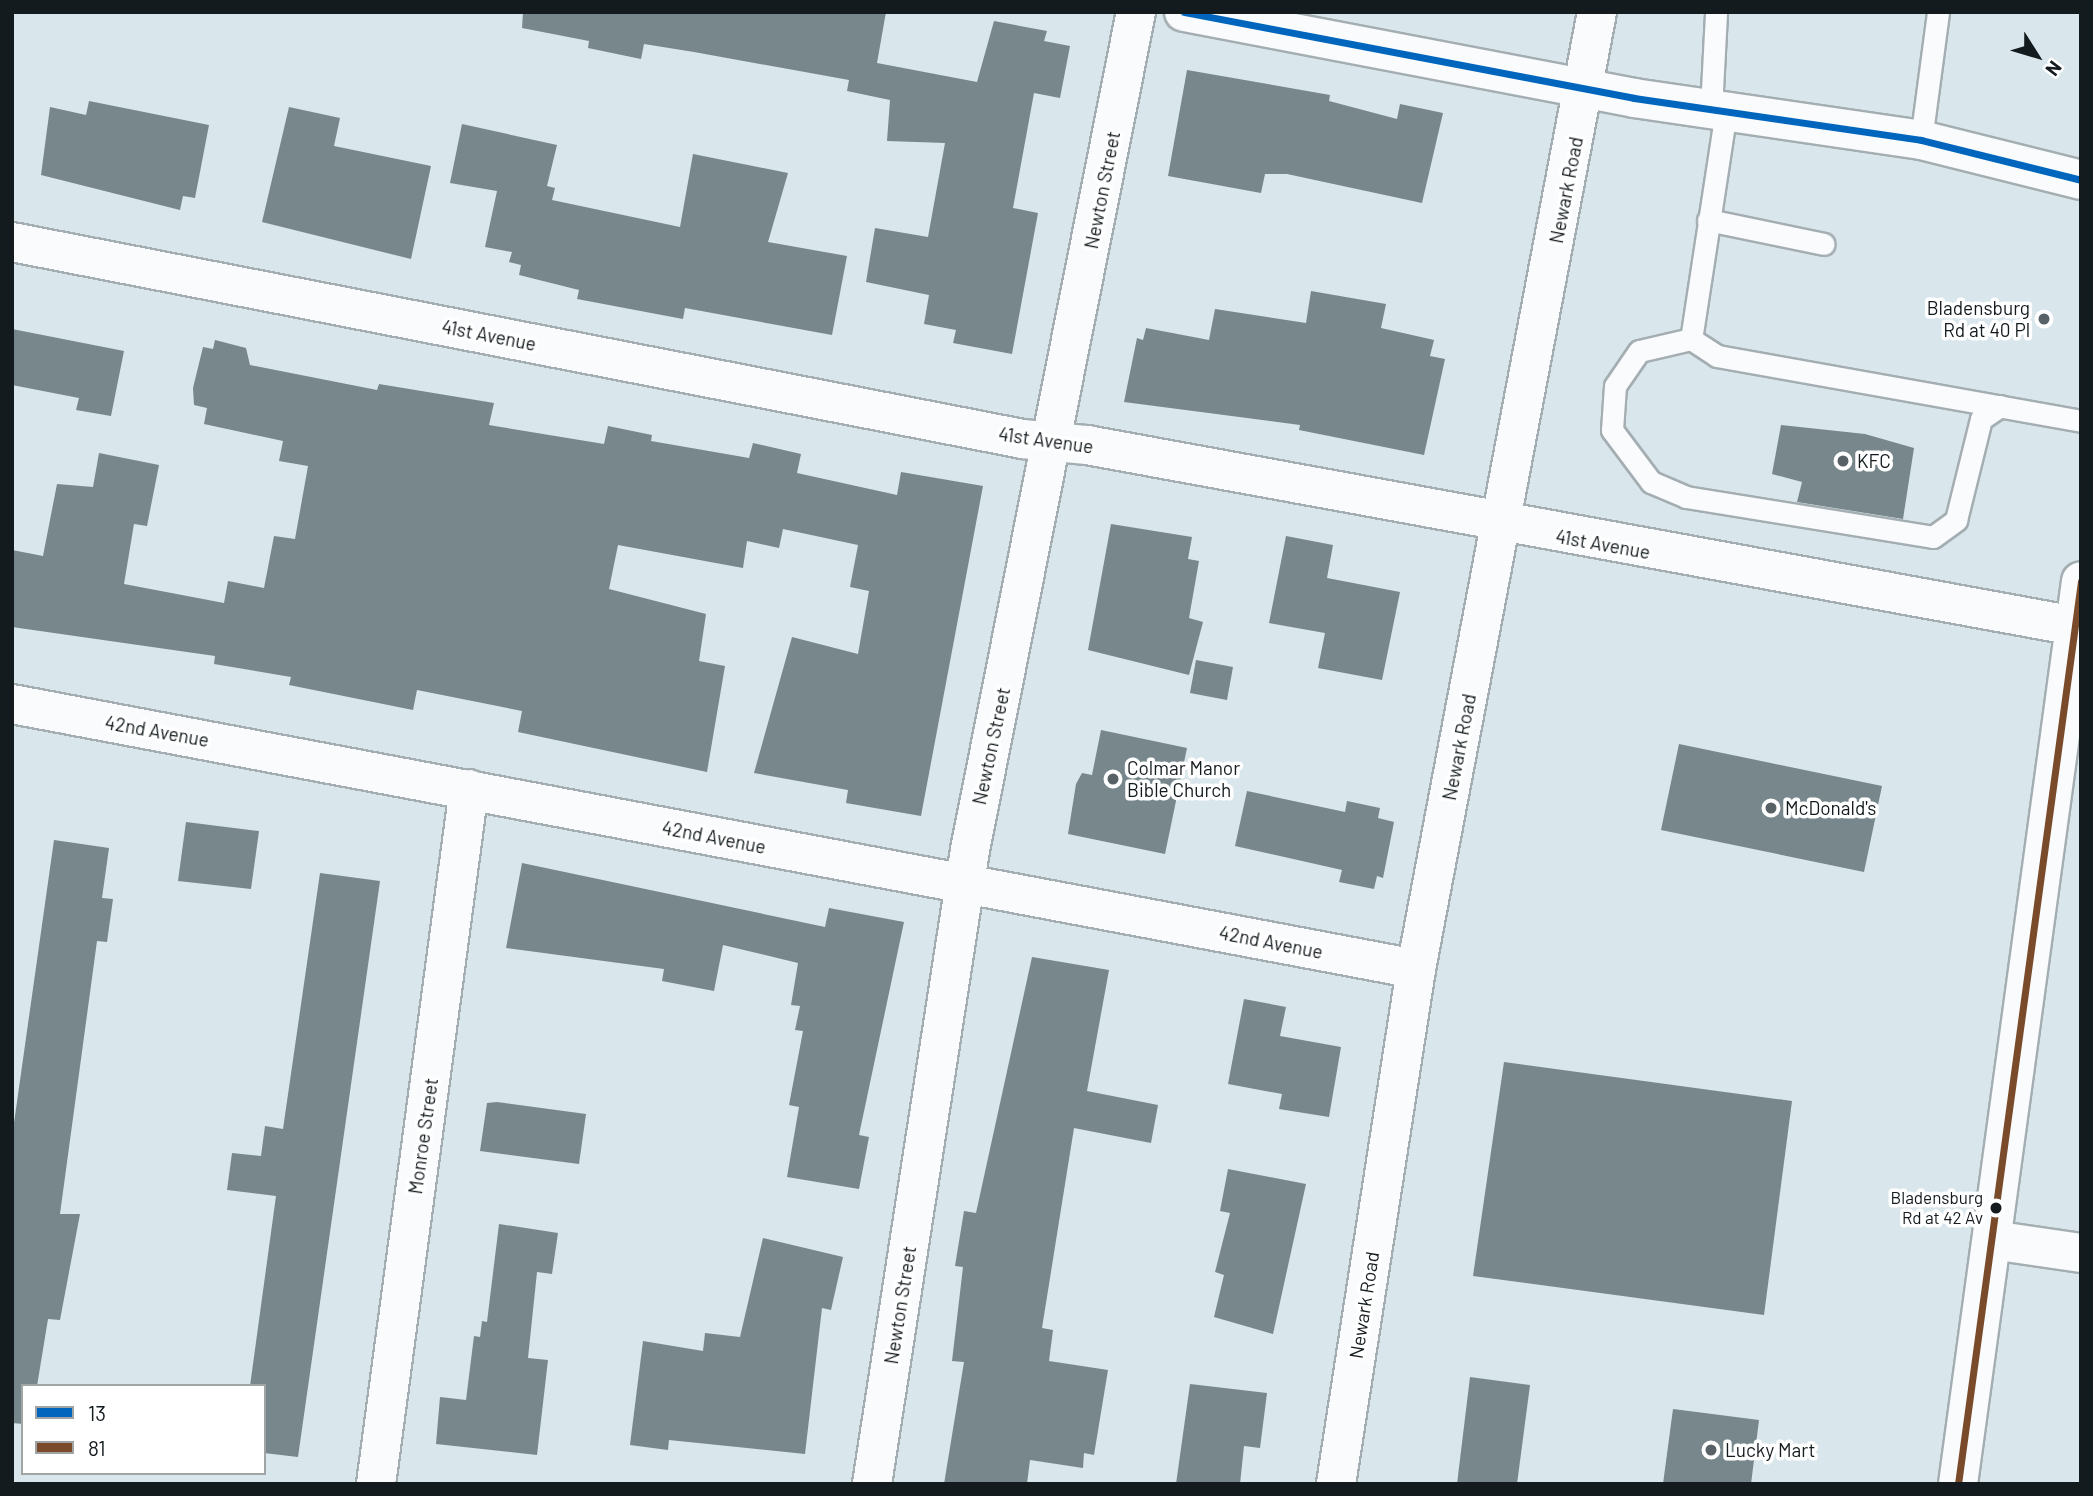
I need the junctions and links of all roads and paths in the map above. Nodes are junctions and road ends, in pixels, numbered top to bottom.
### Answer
1 (1136, 12) edge
2 (1184, 12) edge
3 (1597, 12) edge
4 (1716, 12) edge
5 (1938, 12) edge
6 (1584, 89) junction
7 (1719, 110) junction
8 (1921, 140) junction
9 (2081, 180) edge
10 (1708, 220) junction
11 (12, 242) edge
12 (1824, 244) dead end
13 (1691, 339) junction
14 (2000, 407) junction
15 (2081, 421) edge
16 (1055, 442) junction
17 (1504, 526) junction
18 (2081, 581) edge
19 (2077, 627) edge
20 (12, 704) edge
21 (470, 789) junction
22 (964, 883) junction
23 (1416, 969) junction
24 (1992, 1240) junction
25 (2081, 1253) edge
26 (376, 1484) edge
27 (872, 1484) edge
28 (1336, 1484) edge
29 (1958, 1484) edge

1 - 16 street, Newton Street
2 - 6 street
3 - 6 street, Newark Road
4 - 7 lane
5 - 8 lane
6 - 7 street
6 - 17 street, Newark Road
7 - 8 street
7 - 10 lane
8 - 9 street
10 - 12 lane
10 - 13 lane
11 - 16 street, 41st Avenue
13 - 14 lane
13 - 14 lane
14 - 15 lane
16 - 17 street, 41st Avenue
16 - 22 street, Newton Street
17 - 19 street, 41st Avenue
17 - 23 street, Newark Road
18 - 19 street
19 - 24 street
20 - 21 street, 42nd Avenue
21 - 22 street, 42nd Avenue
21 - 26 street, Monroe Street
22 - 23 street, 42nd Avenue
22 - 27 street, Newton Street
23 - 28 street, Newark Road
24 - 25 street
24 - 29 street

